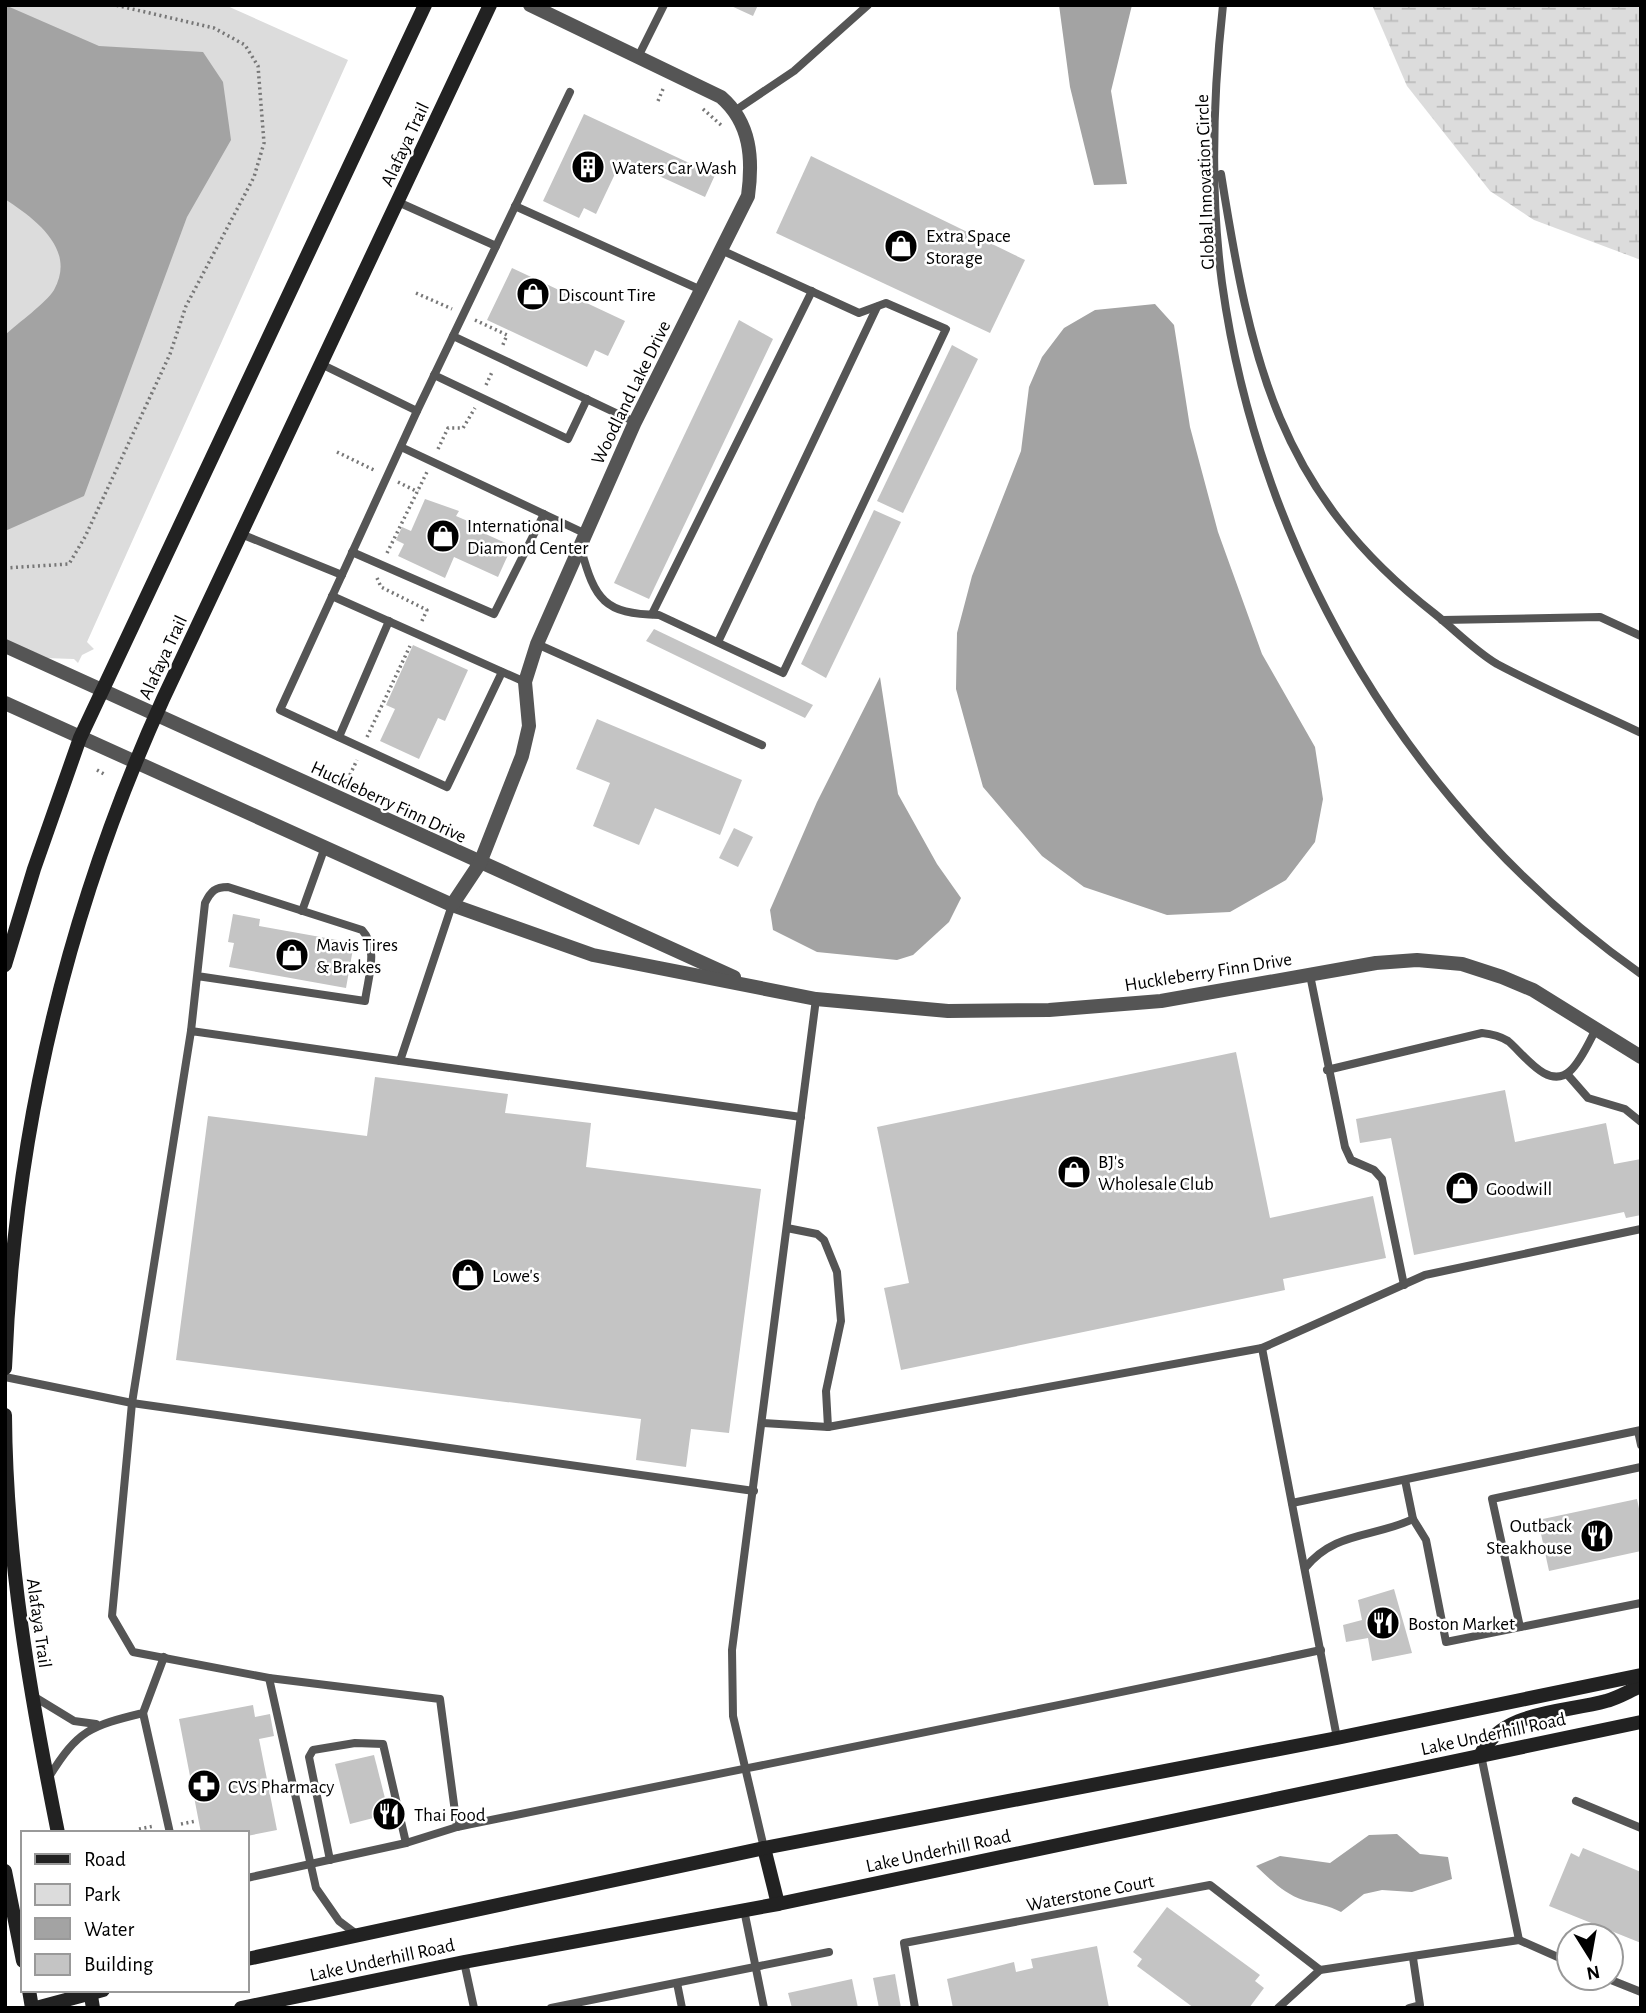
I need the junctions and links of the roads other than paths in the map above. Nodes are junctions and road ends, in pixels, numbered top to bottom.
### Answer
1 (425, 5) edge
2 (491, 5) edge
3 (530, 5) edge
4 (664, 5) edge
5 (869, 5) edge
6 (1223, 5) edge
7 (638, 57) junction
8 (570, 92) dead end
9 (736, 110) junction
10 (1216, 143) junction
11 (398, 202) junction
12 (515, 206) junction
13 (496, 246) junction
14 (721, 250) junction
15 (701, 290) junction
16 (812, 291) junction
17 (877, 307) junction
18 (453, 336) junction
19 (321, 364) junction
20 (434, 375) junction
21 (587, 399) junction
22 (417, 411) junction
23 (635, 422) junction
24 (401, 447) junction
25 (544, 514) junction
26 (241, 534) junction
27 (582, 538) junction
28 (352, 552) junction
29 (342, 575) junction
30 (332, 596) junction
31 (652, 614) junction
32 (1442, 620) junction
33 (389, 621) junction
34 (1641, 636) edge
35 (718, 642) junction
36 (537, 644) junction
37 (5, 646) edge
38 (502, 672) junction
39 (525, 682) junction
40 (104, 691) junction
41 (5, 703) edge
42 (156, 714) junction
43 (1641, 733) edge
44 (340, 737) junction
45 (80, 738) junction
46 (762, 745) dead end
47 (135, 760) junction
48 (325, 847) junction
49 (480, 863) junction
50 (452, 905) junction
51 (302, 911) junction
52 (5, 965) edge
53 (1641, 974) edge
54 (1310, 975) junction
55 (197, 976) junction
56 (758, 989) junction
57 (816, 999) junction
58 (1596, 1029) junction
59 (191, 1031) junction
60 (1641, 1057) edge
61 (400, 1061) junction
62 (1328, 1070) junction
63 (1567, 1074) junction
64 (801, 1116) junction
65 (1641, 1122) edge
66 (787, 1228) junction
67 (1641, 1229) edge
68 (1404, 1285) junction
69 (1262, 1348) junction
70 (5, 1368) edge
71 (5, 1377) edge
72 (132, 1403) junction
73 (5, 1415) edge
74 (763, 1423) junction
75 (828, 1427) junction
76 (1639, 1430) edge
77 (1641, 1446) edge
78 (1641, 1467) edge
79 (1405, 1480) junction
80 (754, 1491) junction
81 (1292, 1503) junction
82 (1413, 1519) junction
83 (1305, 1568) junction
84 (1641, 1603) edge
85 (1520, 1627) junction
86 (1321, 1650) junction
87 (164, 1657) junction
88 (1641, 1675) edge
89 (270, 1678) junction
90 (1641, 1686) edge
91 (30, 1694) junction
92 (143, 1713) junction
93 (1641, 1722) edge
94 (96, 1724) junction
95 (1337, 1738) junction
96 (1481, 1754) junction
97 (744, 1767) junction
98 (47, 1780) junction
99 (1576, 1801) dead end
100 (457, 1827) junction
101 (1641, 1828) edge
102 (58, 1831) edge
103 (170, 1831) edge
104 (406, 1843) junction
105 (764, 1847) junction
106 (330, 1860) junction
107 (310, 1865) junction
108 (5, 1871) edge
109 (248, 1878) edge
110 (778, 1904) junction
111 (744, 1910) junction
112 (359, 1936) junction
113 (1519, 1940) junction
114 (21, 1951) edge
115 (829, 1952) dead end
116 (1555, 1956) edge
117 (1413, 1958) junction
118 (248, 1959) edge
119 (464, 1962) junction
120 (755, 1966) junction
121 (1320, 1970) junction
122 (677, 1983) junction
123 (94, 1996) edge
124 (63, 2004) edge
125 (34, 2008) edge
126 (242, 2008) edge
127 (474, 2008) edge
128 (551, 2008) edge
129 (682, 2008) edge
130 (764, 2008) edge
131 (915, 2008) edge
132 (1278, 2008) edge
133 (1409, 2008) edge

1 - 40 street, Alafaya Trail
2 - 11 street, Alafaya Trail
3 - 7 street
4 - 7 lane
5 - 9 lane
6 - 10 lane, Global Innovation Circle
7 - 9 street
8 - 12 lane
9 - 14 street, Woodland Lake Drive
10 - 32 lane
10 - 53 lane, Global Innovation Circle
11 - 13 lane
11 - 19 street, Alafaya Trail
12 - 13 lane
12 - 15 lane
13 - 18 lane
14 - 15 street, Woodland Lake Drive
14 - 16 lane
15 - 23 street, Woodland Lake Drive
16 - 17 lane
16 - 31 lane
17 - 35 lane
17 - 35 lane
18 - 20 lane
18 - 21 lane
19 - 22 lane
19 - 26 street, Alafaya Trail
20 - 21 lane
20 - 22 lane
21 - 23 lane
22 - 24 lane
23 - 27 street, Woodland Lake Drive
24 - 25 lane
24 - 28 lane
25 - 27 lane
25 - 28 lane
26 - 29 lane
26 - 42 street, Alafaya Trail
27 - 31 lane
27 - 36 street, Woodland Lake Drive
28 - 29 lane
29 - 30 lane
30 - 33 lane
30 - 44 lane
31 - 35 lane
32 - 34 lane
32 - 43 lane
33 - 38 lane
33 - 44 lane
36 - 39 street, Woodland Lake Drive
36 - 46 lane
37 - 40 street, Huckleberry Finn Drive
38 - 39 lane
38 - 44 lane
39 - 49 street, Woodland Lake Drive
40 - 42 street, Huckleberry Finn Drive
40 - 45 street, Alafaya Trail
41 - 45 street, Huckleberry Finn Drive
42 - 47 street, Alafaya Trail
42 - 49 street, Huckleberry Finn Drive
45 - 47 street, Huckleberry Finn Drive
45 - 52 street, Alafaya Trail
47 - 48 street, Huckleberry Finn Drive
47 - 70 street, Alafaya Trail
48 - 50 street, Huckleberry Finn Drive
48 - 51 lane
49 - 50 street, Woodland Lake Drive
49 - 56 street, Huckleberry Finn Drive
50 - 56 street, Huckleberry Finn Drive
50 - 61 lane
51 - 55 lane
51 - 55 lane
54 - 57 street, Huckleberry Finn Drive
54 - 58 street, Huckleberry Finn Drive
54 - 62 lane
55 - 59 lane
56 - 57 street, Huckleberry Finn Drive
57 - 64 lane
58 - 60 street, Huckleberry Finn Drive
58 - 63 lane
59 - 61 lane
59 - 72 lane
61 - 64 lane
62 - 63 lane
62 - 68 lane
63 - 65 lane
64 - 66 lane
66 - 74 lane
66 - 75 lane
67 - 68 lane
68 - 69 lane
69 - 75 lane
69 - 81 lane
71 - 72 lane
72 - 80 lane
72 - 87 lane
73 - 91 street, Alafaya Trail
74 - 75 lane
74 - 80 lane
76 - 77 lane
76 - 79 lane
78 - 85 lane
79 - 81 lane
79 - 82 lane
80 - 97 lane
81 - 83 lane
82 - 83 lane
82 - 85 lane
83 - 86 lane
84 - 85 lane
86 - 95 lane
86 - 97 lane
87 - 89 lane
87 - 92 lane
88 - 95 street, Lake Underhill Road
89 - 100 lane
89 - 107 lane
90 - 96 street
91 - 94 lane
91 - 98 street, Alafaya Trail
92 - 94 lane
92 - 103 lane
93 - 96 street, Lake Underhill Road
94 - 98 lane
95 - 105 street, Lake Underhill Road
96 - 110 street, Lake Underhill Road
96 - 113 lane
97 - 100 lane
97 - 105 lane
98 - 102 street, Alafaya Trail
99 - 101 lane
100 - 104 lane
104 - 106 lane
104 - 106 lane
105 - 110 street
105 - 112 street, Lake Underhill Road
106 - 107 lane
107 - 109 lane
107 - 112 lane
108 - 114 street
110 - 111 street, Lake Underhill Road
111 - 119 street, Lake Underhill Road
111 - 120 lane
112 - 118 street, Lake Underhill Road
113 - 116 lane
113 - 117 lane
115 - 120 lane
117 - 121 lane
117 - 133 lane
119 - 126 street, Lake Underhill Road
119 - 127 lane
120 - 122 lane
120 - 130 lane
121 - 131 lane, Waterstone Court
121 - 132 lane
122 - 128 lane
122 - 129 lane
123 - 124 street
124 - 125 street

